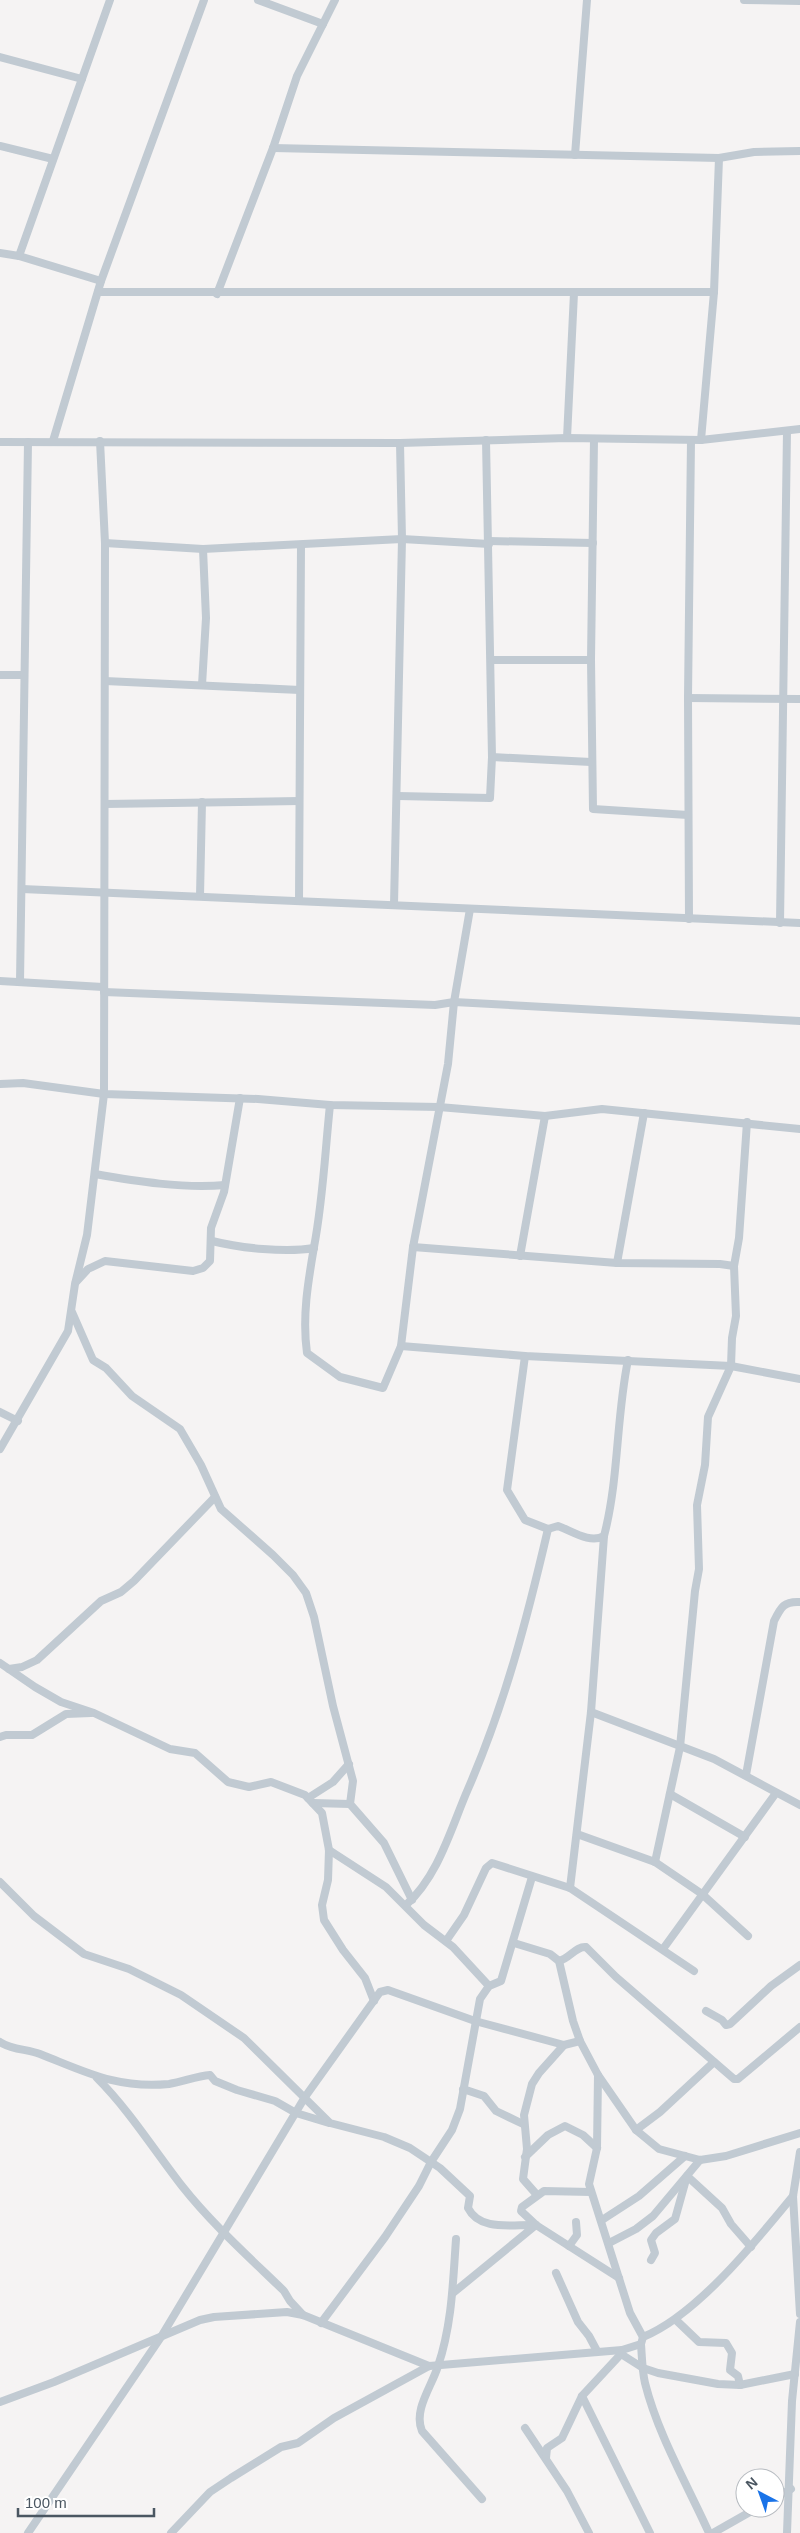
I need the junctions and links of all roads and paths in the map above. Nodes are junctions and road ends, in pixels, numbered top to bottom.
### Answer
1 (110, 0) edge
2 (204, 0) edge
3 (258, 0) edge
4 (336, 0) edge
5 (587, 0) edge
6 (744, 0) edge
7 (800, 1) edge
8 (323, 24) junction
9 (0, 57) edge
10 (82, 80) junction
11 (0, 146) edge
12 (273, 148) junction
13 (800, 151) edge
14 (575, 155) junction
15 (719, 158) junction
16 (53, 159) junction
17 (0, 253) edge
18 (19, 256) junction
19 (101, 280) junction
20 (98, 292) junction
21 (714, 292) junction
22 (574, 293) junction
23 (217, 294) junction
24 (800, 429) edge
25 (787, 430) junction
26 (567, 438) junction
27 (594, 439) junction
28 (486, 440) junction
29 (691, 440) junction
30 (701, 440) junction
31 (54, 441) junction
32 (100, 441) junction
33 (0, 442) edge
34 (28, 442) junction
35 (400, 444) junction
36 (402, 539) junction
37 (489, 542) junction
38 (105, 543) junction
39 (593, 544) junction
40 (302, 545) junction
41 (204, 549) junction
42 (492, 660) junction
43 (591, 660) junction
44 (0, 675) edge
45 (24, 675) junction
46 (105, 680) junction
47 (202, 685) junction
48 (300, 690) junction
49 (688, 698) junction
50 (783, 699) junction
51 (800, 699) edge
52 (492, 757) junction
53 (590, 762) junction
54 (398, 796) junction
55 (299, 801) junction
56 (202, 802) junction
57 (105, 804) junction
58 (688, 815) junction
59 (22, 889) junction
60 (104, 892) junction
61 (200, 896) junction
62 (299, 901) junction
63 (394, 905) junction
64 (470, 909) junction
65 (689, 918) junction
66 (780, 923) junction
67 (800, 923) edge
68 (0, 980) edge
69 (20, 982) junction
70 (103, 990) junction
71 (454, 1002) junction
72 (800, 1021) edge
73 (0, 1084) edge
74 (104, 1094) junction
75 (240, 1098) junction
76 (330, 1105) junction
77 (439, 1107) junction
78 (644, 1113) junction
79 (544, 1116) junction
80 (747, 1122) junction
81 (800, 1129) edge
82 (95, 1174) junction
83 (225, 1185) junction
84 (212, 1241) junction
85 (413, 1247) junction
86 (314, 1248) junction
87 (520, 1256) junction
88 (617, 1263) junction
89 (734, 1266) junction
90 (75, 1284) junction
91 (72, 1312) junction
92 (401, 1346) junction
93 (525, 1356) junction
94 (628, 1360) junction
95 (731, 1366) junction
96 (800, 1379) edge
97 (0, 1412) edge
98 (18, 1421) junction
99 (0, 1449) edge
100 (215, 1497) junction
101 (548, 1529) junction
102 (604, 1536) junction
103 (800, 1602) edge
104 (1, 1664) edge
105 (9, 1669) junction
106 (591, 1712) junction
107 (94, 1713) junction
108 (0, 1737) edge
109 (680, 1747) junction
110 (349, 1764) junction
111 (746, 1775) junction
112 (776, 1793) junction
113 (670, 1794) junction
114 (310, 1800) junction
115 (350, 1804) junction
116 (800, 1805) edge
117 (577, 1834) junction
118 (745, 1837) junction
119 (329, 1850) junction
120 (655, 1862) junction
121 (532, 1877) junction
122 (0, 1882) edge
123 (570, 1888) junction
124 (702, 1894) junction
125 (409, 1903) junction
126 (748, 1936) dead end
127 (446, 1941) junction
128 (514, 1943) junction
129 (663, 1949) junction
130 (558, 1961) junction
131 (800, 1965) edge
132 (694, 1971) dead end
133 (489, 1986) junction
134 (374, 2000) junction
135 (706, 2011) dead end
136 (475, 2022) junction
137 (800, 2027) edge
138 (580, 2041) junction
139 (0, 2042) edge
140 (564, 2045) junction
141 (714, 2062) junction
142 (598, 2075) junction
143 (97, 2077) junction
144 (463, 2089) junction
145 (305, 2097) junction
146 (296, 2113) junction
147 (330, 2123) junction
148 (524, 2124) junction
149 (636, 2130) junction
150 (800, 2133) edge
151 (597, 2148) junction
152 (800, 2152) edge
153 (685, 2156) junction
154 (525, 2157) junction
155 (700, 2160) junction
156 (431, 2162) junction
157 (687, 2176) junction
158 (591, 2192) junction
159 (537, 2195) junction
160 (793, 2196) junction
161 (602, 2220) junction
162 (576, 2222) dead end
163 (536, 2225) junction
164 (224, 2232) junction
165 (456, 2239) dead end
166 (609, 2243) junction
167 (569, 2246) junction
168 (751, 2247) junction
169 (651, 2260) dead end
170 (798, 2263) edge
171 (556, 2273) dead end
172 (619, 2278) junction
173 (453, 2293) junction
174 (800, 2314) edge
175 (303, 2315) junction
176 (676, 2320) junction
177 (800, 2322) edge
178 (321, 2323) junction
179 (161, 2337) junction
180 (642, 2341) junction
181 (597, 2351) junction
182 (622, 2352) junction
183 (439, 2364) junction
184 (429, 2366) junction
185 (643, 2368) junction
186 (795, 2374) junction
187 (740, 2385) junction
188 (582, 2396) junction
189 (0, 2402) edge
190 (525, 2428) dead end
191 (546, 2458) junction
192 (791, 2489) junction
193 (785, 2492) edge
194 (482, 2499) dead end
195 (739, 2518) edge
196 (28, 2533) edge
197 (171, 2533) edge
198 (589, 2533) edge
199 (650, 2533) edge
200 (709, 2533) edge
201 (713, 2533) edge
202 (787, 2533) edge

1 - 10 street
2 - 19 street
3 - 8 street
4 - 8 street
5 - 14 street
6 - 7 street
8 - 12 street
9 - 10 street
10 - 16 street
11 - 16 street
12 - 14 street
12 - 23 street
13 - 15 street
14 - 15 street
15 - 21 street
16 - 18 street
17 - 18 street
18 - 19 street
19 - 20 street
20 - 23 street
20 - 31 street
21 - 22 street
21 - 30 street
22 - 23 street
22 - 26 street
24 - 25 street
25 - 30 street
25 - 50 street
26 - 27 street
26 - 28 street
27 - 29 street
27 - 39 street
28 - 35 street
28 - 37 street
29 - 30 street
29 - 49 street
31 - 32 street
31 - 34 street
32 - 35 street
32 - 38 street
33 - 34 street
34 - 45 street
35 - 36 street
36 - 37 street
36 - 40 street
36 - 54 street
37 - 39 street
37 - 42 street
38 - 41 street
38 - 46 street
39 - 43 street
40 - 41 street
40 - 48 street
41 - 47 street
42 - 43 street
42 - 52 street
43 - 53 street
44 - 45 street
45 - 59 street
46 - 47 street
46 - 57 street
47 - 48 street
48 - 55 street
49 - 50 street
49 - 58 street
50 - 51 street
50 - 66 street
52 - 53 street
52 - 54 street
53 - 58 street
54 - 63 street
55 - 56 street
55 - 62 street
56 - 57 street
56 - 61 street
57 - 60 street
58 - 65 street
59 - 60 street
59 - 69 street
60 - 61 street
60 - 70 street
61 - 62 street
62 - 63 street
63 - 64 street
64 - 65 street
64 - 71 street
65 - 66 street
66 - 67 street
68 - 69 street
69 - 70 street
70 - 71 street
70 - 74 street
71 - 72 street
71 - 77 street
73 - 74 street
74 - 75 street
74 - 82 street
75 - 76 street
75 - 83 street
76 - 77 street
76 - 86 street
77 - 79 street
77 - 85 street
78 - 79 street
78 - 80 street
78 - 88 street
79 - 87 street
80 - 81 street
80 - 89 street
82 - 83 street
82 - 90 street
83 - 84 street
84 - 86 street
84 - 90 street
85 - 87 street
85 - 92 street
86 - 92 street
87 - 88 street
88 - 89 street
89 - 95 street
90 - 91 street
91 - 98 street
91 - 100 street
92 - 93 street
93 - 94 street
93 - 101 street
94 - 95 street
94 - 102 street
95 - 96 street
95 - 109 street
97 - 98 street
98 - 99 street
100 - 105 street
100 - 110 street
101 - 102 street
101 - 125 street
102 - 106 street
103 - 111 street
104 - 105 street
105 - 107 street
106 - 109 street
106 - 117 street
107 - 108 street
107 - 114 street
109 - 111 street
109 - 113 street
110 - 114 street
110 - 115 street
111 - 112 street
112 - 116 street
112 - 118 street
113 - 118 street
113 - 120 street
114 - 115 street
114 - 119 street
115 - 125 street
117 - 120 street
117 - 123 street
118 - 124 street
119 - 125 street
119 - 134 street
120 - 124 street
121 - 123 street
121 - 127 street
121 - 128 street
122 - 145 street
123 - 129 street
124 - 126 street
124 - 129 street
125 - 127 street
127 - 133 street
128 - 130 street
128 - 133 street
129 - 132 street
130 - 138 street
130 - 141 street
131 - 135 street
133 - 136 street
134 - 136 street
134 - 145 street
136 - 140 street
136 - 144 street
137 - 141 street
138 - 140 street
138 - 142 street
139 - 143 street
140 - 148 street
141 - 149 street
142 - 149 street
142 - 151 street
143 - 146 street
143 - 164 street
144 - 148 street
144 - 156 street
145 - 146 street
145 - 147 street
146 - 147 street
146 - 164 street
147 - 156 street
148 - 154 street
149 - 153 street
150 - 155 street
151 - 154 street
151 - 158 street
152 - 160 street
153 - 155 street
153 - 161 street
154 - 159 street
155 - 157 street
156 - 163 street
156 - 178 street
157 - 166 street
157 - 168 street
157 - 169 street
158 - 159 street
158 - 161 street
159 - 163 street
160 - 168 street
160 - 170 street
161 - 166 street
162 - 167 street
163 - 167 street
163 - 173 street
164 - 175 street
164 - 179 street
165 - 173 street
166 - 172 street
167 - 172 street
168 - 176 street
170 - 174 street
171 - 181 street
172 - 180 street
173 - 183 street
175 - 178 street
175 - 179 street
176 - 180 street
176 - 187 street
177 - 186 street
178 - 184 street
179 - 189 street
179 - 196 street
180 - 182 street
180 - 185 street
181 - 182 street
181 - 183 street
182 - 185 street
182 - 188 street
183 - 184 street
183 - 194 street
184 - 197 street
185 - 187 street
185 - 200 street
186 - 187 street
186 - 192 street
188 - 191 street
188 - 199 street
190 - 191 street
191 - 198 street
192 - 193 street
192 - 202 street
195 - 201 street

